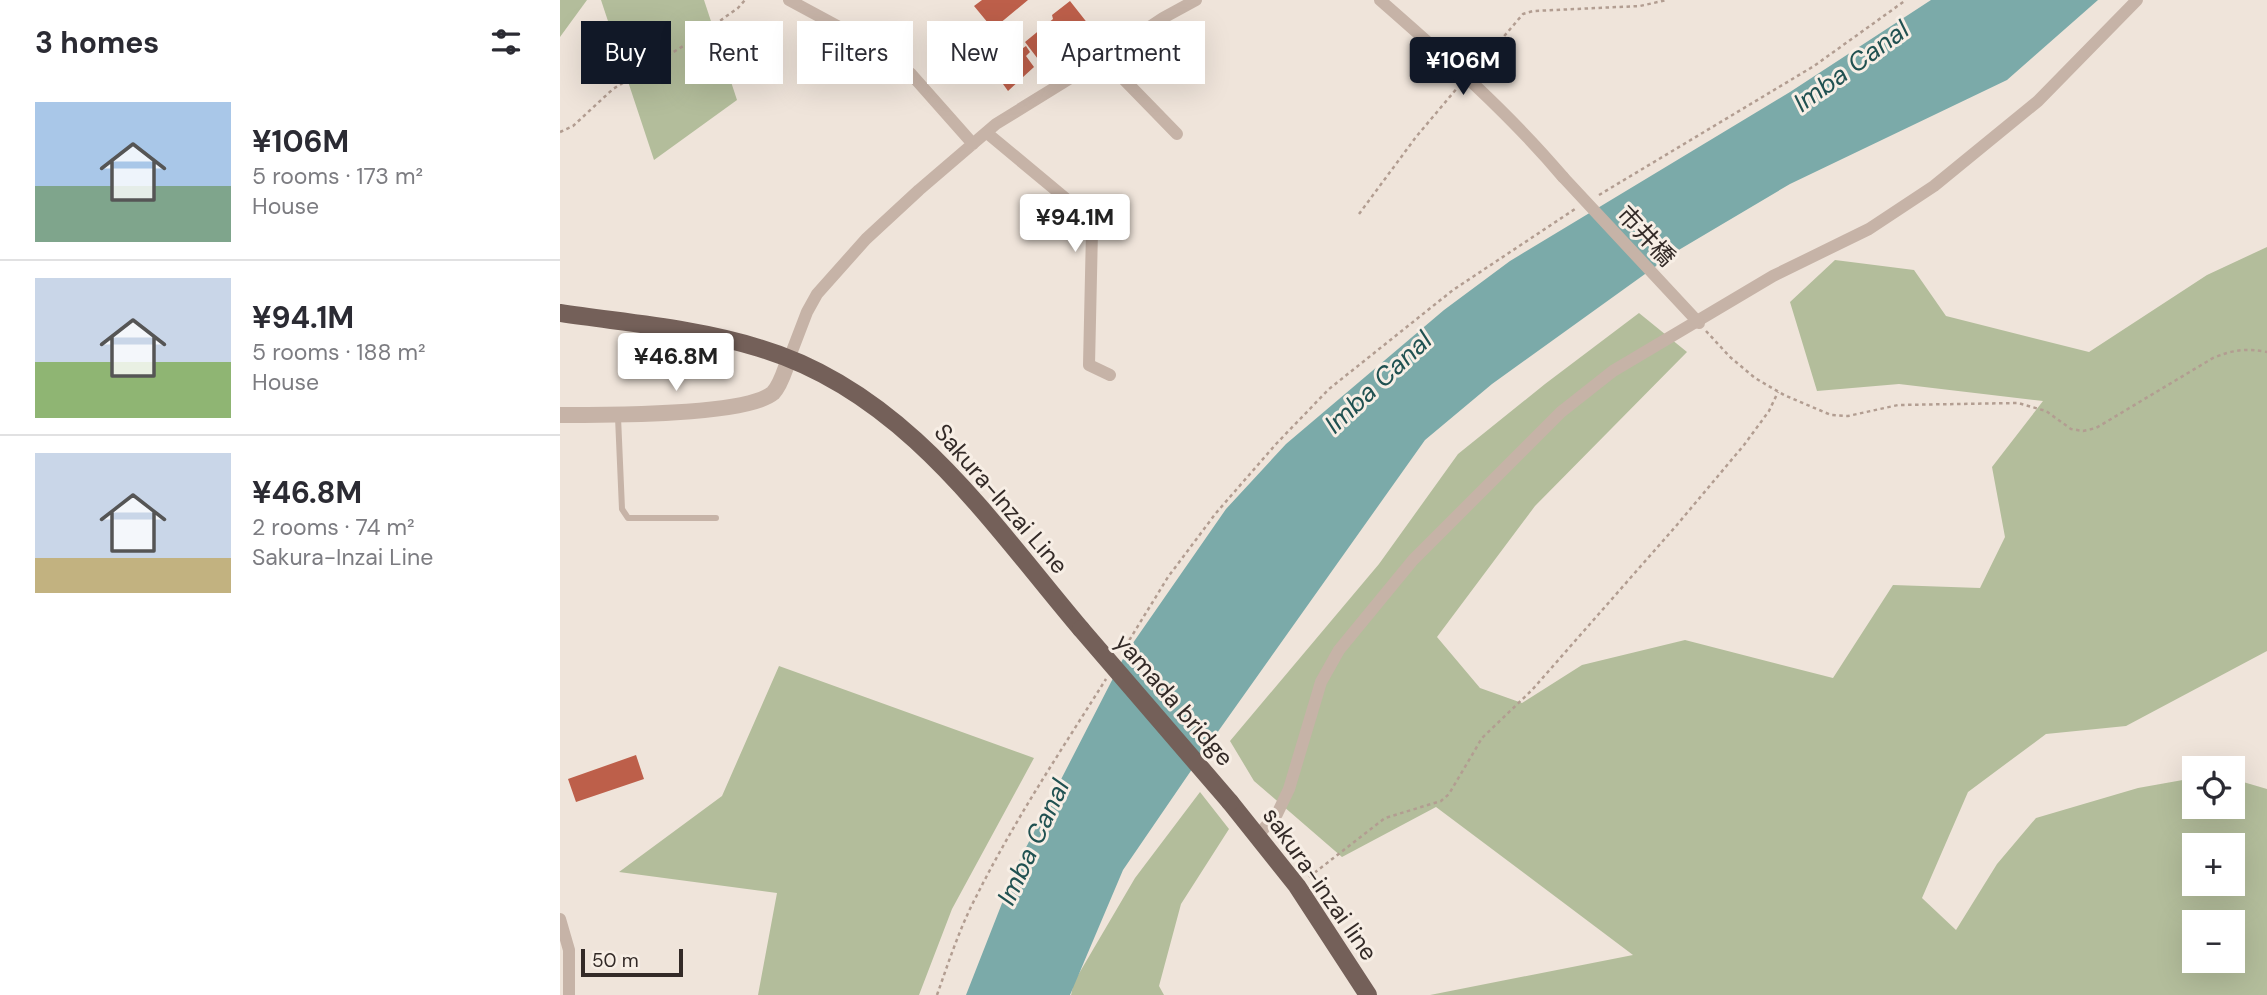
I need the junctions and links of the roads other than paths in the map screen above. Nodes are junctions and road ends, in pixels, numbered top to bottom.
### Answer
1 (789, 0) edge
2 (1196, 0) edge
3 (1380, 0) edge
4 (2137, 0) edge
5 (1158, 21) edge
6 (1061, 84) edge
7 (1128, 84) edge
8 (987, 133) junction
9 (1177, 134) dead end
10 (973, 144) junction
11 (560, 313) edge
12 (1699, 323) road end
13 (789, 359) junction
14 (1110, 376) dead end
15 (560, 415) edge
16 (618, 415) junction
17 (716, 518) dead end
18 (1081, 629) joint
19 (1230, 802) joint
20 (1258, 835) junction
21 (560, 919) edge
22 (569, 995) edge
23 (1368, 995) edge

1 - 10 street
2 - 5 street
3 - 12 street, 市井橋, bridge
4 - 20 street
6 - 8 street
7 - 9 street
8 - 10 street
8 - 14 street
10 - 13 street
11 - 13 main road, Sakura-Inzai Line
13 - 16 street
13 - 18 main road, Sakura-Inzai Line
15 - 16 street
16 - 17 lane
18 - 19 main road, yamada bridge, bridge
19 - 20 main road, sakura-inzai line
20 - 23 main road, sakura-inzai line
21 - 22 street

